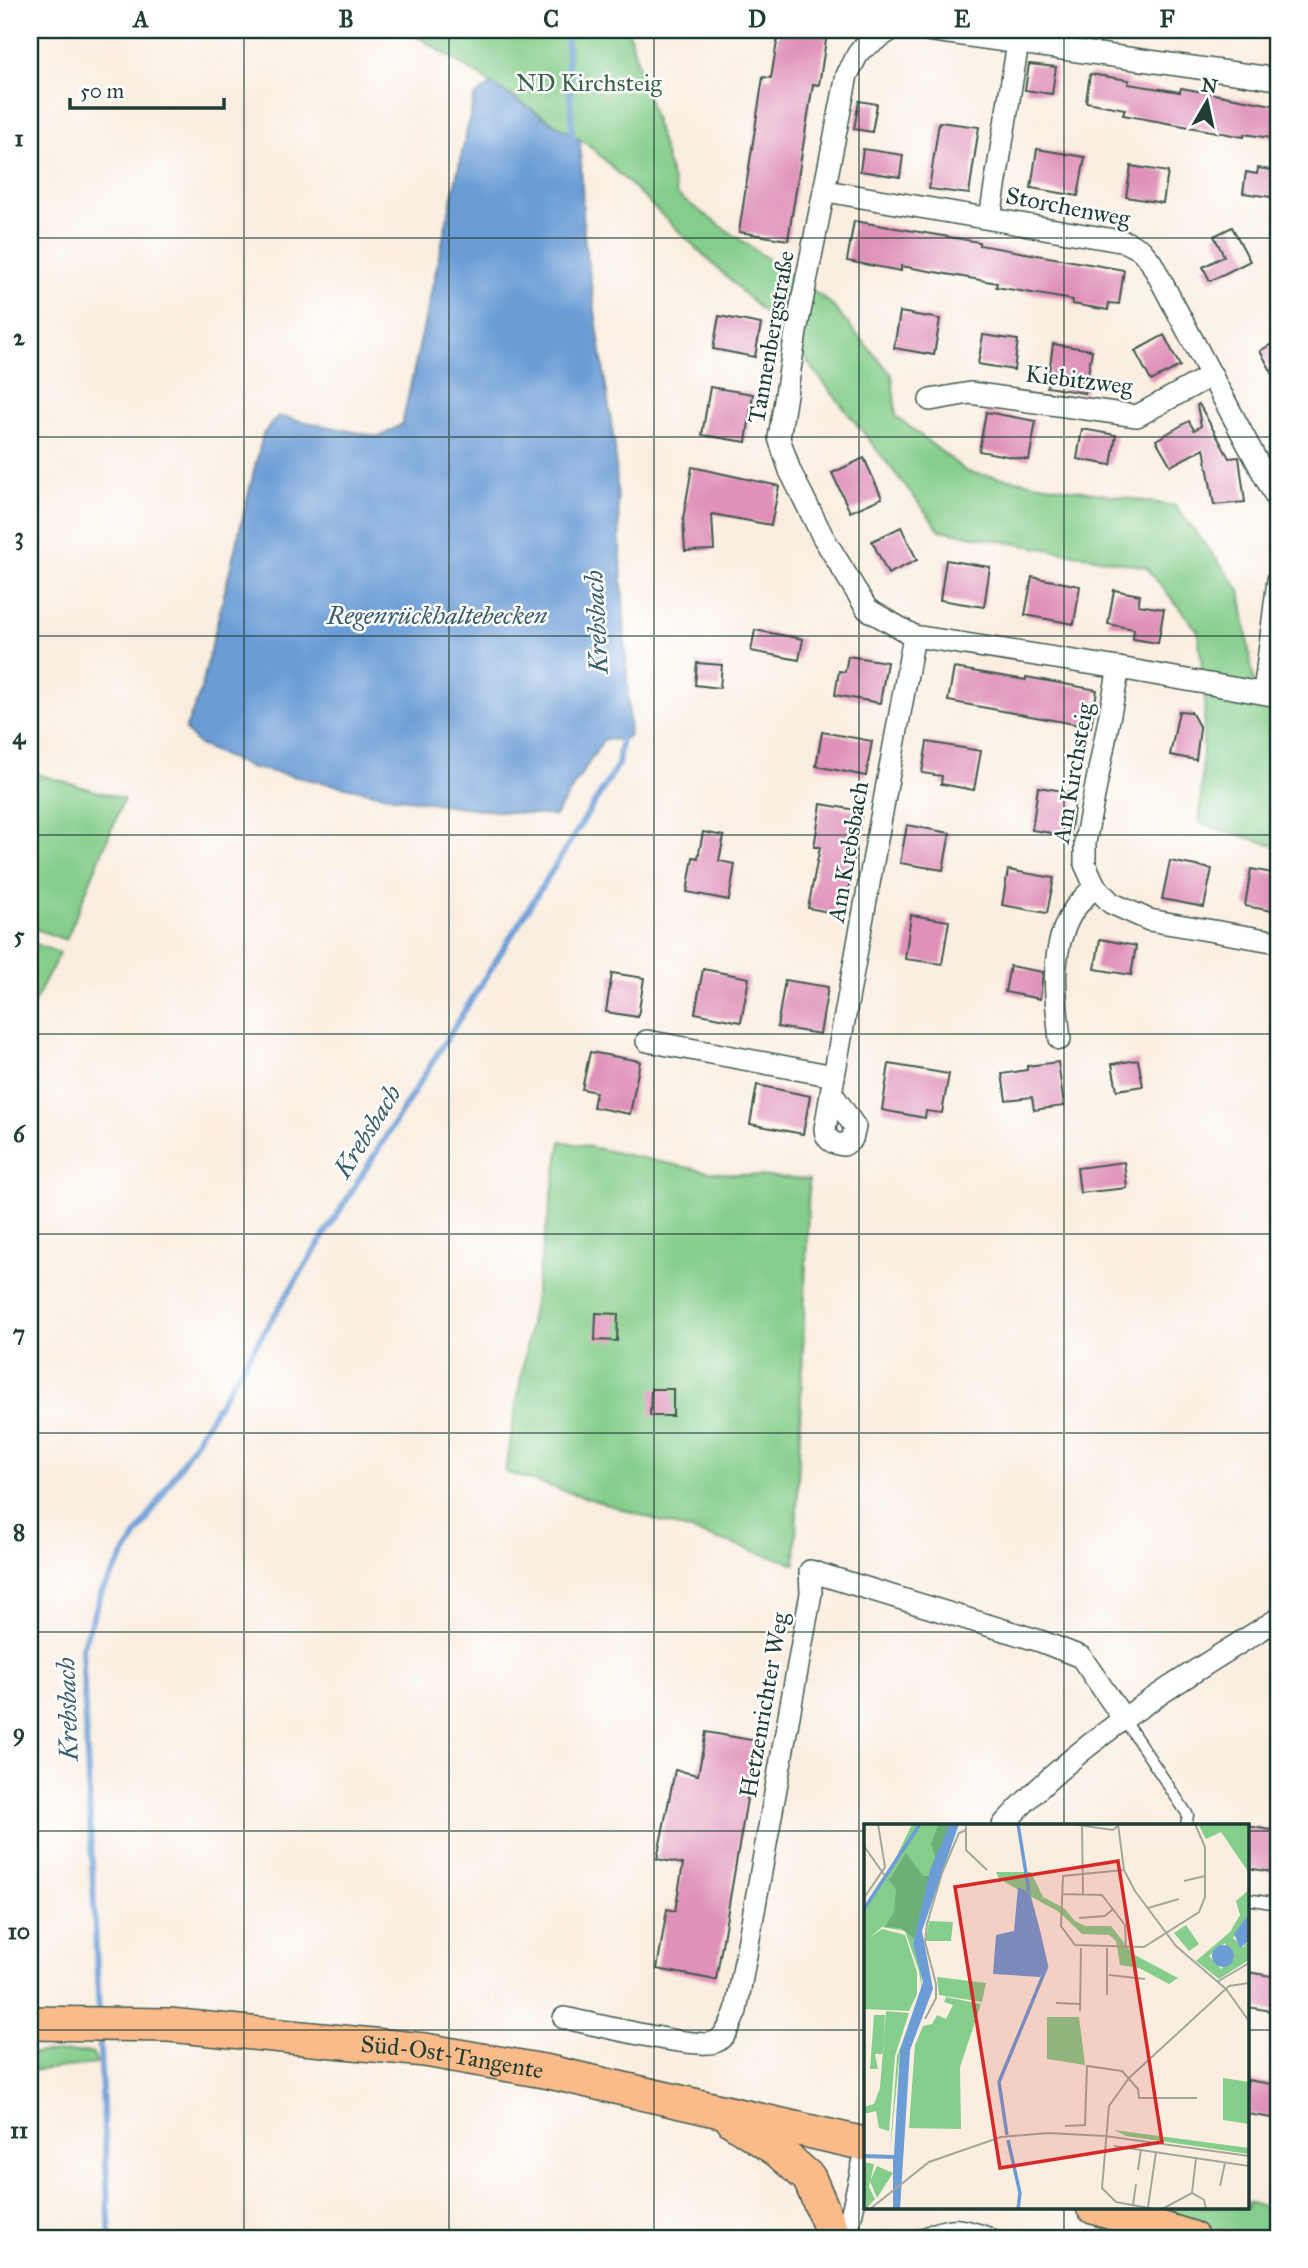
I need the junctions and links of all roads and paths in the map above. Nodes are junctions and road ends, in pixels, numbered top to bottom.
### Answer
1 (891, 30) edge
2 (927, 30) edge
3 (1019, 36) edge
4 (1278, 79) edge
5 (826, 191) junction
6 (990, 218) junction
7 (1212, 375) junction
8 (930, 400) dead end
9 (1278, 500) edge
10 (1278, 580) edge
11 (914, 636) junction
12 (1119, 668) junction
13 (1271, 694) edge
14 (1095, 886) junction
15 (1278, 942) edge
16 (1060, 1039) dead end
17 (647, 1041) dead end
18 (1278, 1619) edge
19 (1124, 1718) junction
20 (1004, 1824) edge
21 (1186, 1824) edge
22 (1248, 1899) edge
23 (1278, 1904) edge
24 (564, 2018) dead end
25 (37, 2023) edge
26 (713, 2108) junction
27 (864, 2144) edge
28 (864, 2159) edge
29 (1096, 2208) edge
30 (835, 2238) edge
31 (846, 2238) edge
32 (926, 2238) edge
33 (988, 2238) edge
34 (1192, 2238) edge

1 - 5 street, Tannenbergstraße
2 - 3 street
3 - 4 street
3 - 6 street
5 - 6 street, Storchenweg
5 - 11 street, Tannenbergstraße
6 - 7 street, Storchenweg
7 - 8 street, Kiebitzweg
7 - 9 street, Storchenweg
10 - 13 street
11 - 12 street, Tannenbergstraße
11 - 17 street, Am Krebsbach
12 - 13 street, Tannenbergstraße
12 - 14 street, Am Kirchsteig
14 - 15 street
14 - 16 street
18 - 19 street
19 - 20 street
19 - 21 lane
19 - 24 street, Hetzenrichter Weg
22 - 23 lane
25 - 26 main road, Süd-Ost-Tangente
26 - 27 main road, Süd-Ost-Tangente
26 - 30 main road
28 - 31 street
29 - 34 main road
32 - 33 street

